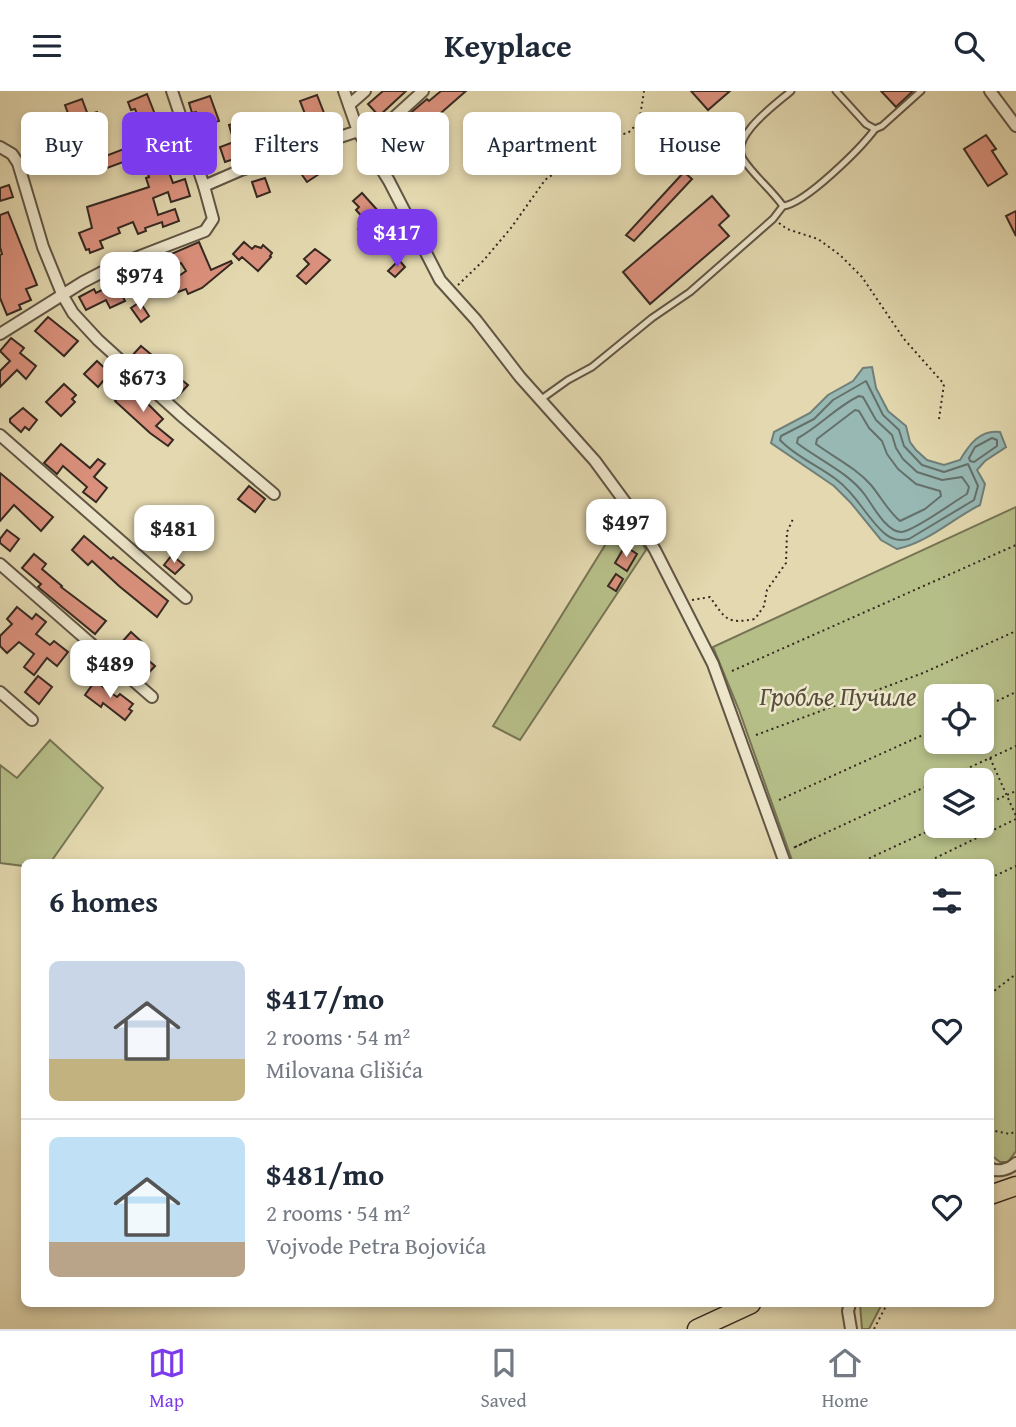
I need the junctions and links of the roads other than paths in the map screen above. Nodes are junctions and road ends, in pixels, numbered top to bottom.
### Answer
1 (172, 91) edge
2 (344, 91) edge
3 (365, 91) edge
4 (423, 91) edge
5 (791, 91) edge
6 (836, 91) edge
7 (921, 91) edge
8 (990, 91) edge
9 (349, 105) junction
10 (400, 112) edge
11 (1016, 126) edge
12 (357, 128) edge
13 (875, 129) junction
14 (357, 131) edge
15 (0, 147) edge
16 (385, 175) edge
17 (204, 185) junction
18 (783, 207) junction
19 (63, 296) junction
20 (0, 334) edge
21 (540, 400) junction
22 (0, 435) edge
23 (274, 494) dead end
24 (0, 564) edge
25 (186, 598) dead end
26 (0, 692) edge
27 (152, 697) dead end
28 (32, 720) dead end
29 (784, 859) edge
30 (1015, 1165) edge
31 (994, 1171) edge
32 (1016, 1186) edge
33 (994, 1194) edge
34 (745, 1307) edge
35 (847, 1307) edge
36 (697, 1329) edge
37 (850, 1329) edge

1 - 17 street
2 - 9 street
3 - 9 street
4 - 10 street
5 - 18 lane
6 - 13 lane
7 - 13 lane
8 - 11 street
9 - 12 street
13 - 18 lane
14 - 17 street
15 - 19 street
16 - 21 street
17 - 19 street
18 - 21 lane
19 - 20 street
19 - 23 street
21 - 29 street
22 - 25 street
24 - 27 street
26 - 28 street
30 - 31 street
32 - 33 main road
34 - 36 main road
35 - 37 street

